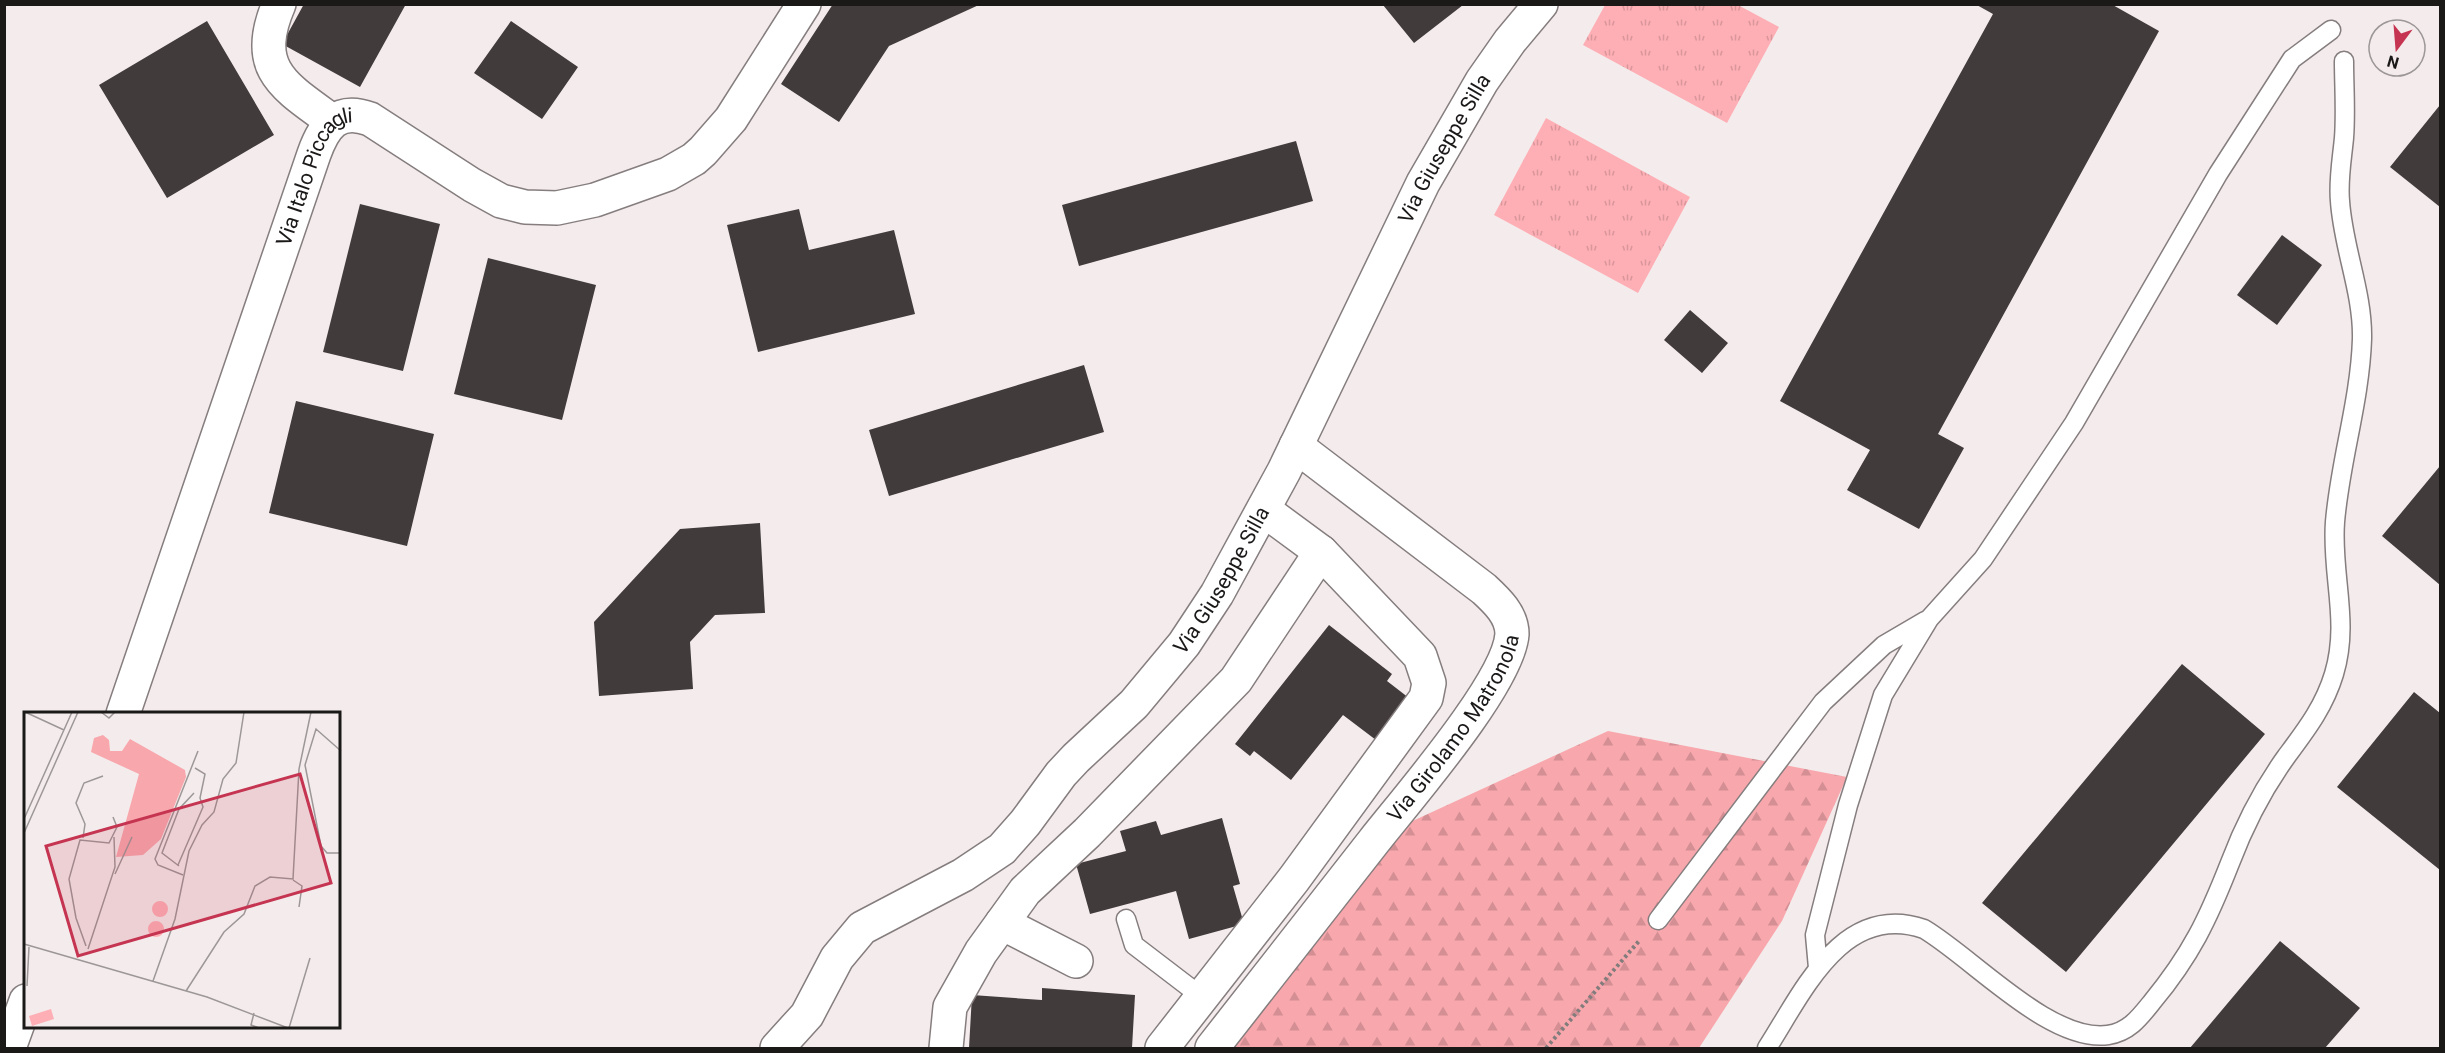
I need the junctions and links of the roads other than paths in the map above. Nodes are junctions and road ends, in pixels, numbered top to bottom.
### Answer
1 (279, 4) edge
2 (804, 4) edge
3 (1541, 4) edge
4 (2331, 30) dead end
5 (2344, 61) dead end
6 (332, 121) junction
7 (1296, 446) junction
8 (1264, 510) junction
9 (1321, 552) junction
10 (1929, 619) junction
11 (124, 712) edge
12 (1126, 919) dead end
13 (1658, 920) road end
14 (1002, 922) junction
15 (1076, 961) dead end
16 (1818, 968) junction
17 (1202, 998) junction
18 (24, 1007) edge
19 (2095, 1042) edge
20 (9, 1048) edge
21 (777, 1048) edge
22 (946, 1048) edge
23 (1162, 1048) edge
24 (1212, 1048) edge
25 (1767, 1048) edge

1 - 6 street
2 - 6 street, Via Italo Piccagli
3 - 7 street, Via Giuseppe Silla
4 - 10 lane
5 - 19 lane
6 - 11 street, Via Italo Piccagli
7 - 8 street, Via Giuseppe Silla
7 - 24 street, Via Girolamo Matronola
8 - 9 street
8 - 21 street, Via Giuseppe Silla
9 - 14 street
9 - 17 street
10 - 13 lane
10 - 16 lane
12 - 17 lane
14 - 15 street
14 - 22 street
16 - 19 lane
16 - 25 lane
17 - 23 street
18 - 20 street

